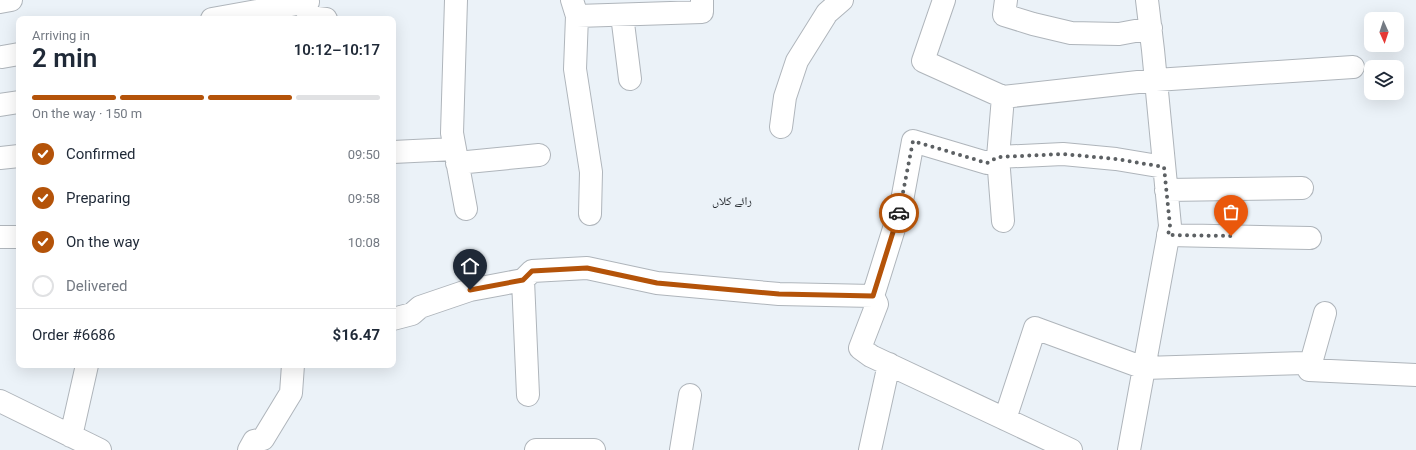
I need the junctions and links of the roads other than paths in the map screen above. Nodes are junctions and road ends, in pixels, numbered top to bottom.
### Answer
1 (11, 0) edge
2 (456, 0) edge
3 (702, 0) edge
4 (842, 0) edge
5 (944, 0) edge
6 (1006, 0) edge
7 (1147, 0) edge
8 (0, 2) edge
9 (574, 8) edge
10 (312, 11) edge
11 (622, 15) junction
12 (250, 16) edge
13 (1151, 28) junction
14 (1353, 67) dead end
15 (630, 79) dead end
16 (1156, 80) junction
17 (1003, 97) junction
18 (16, 102) edge
19 (0, 105) edge
20 (782, 127) dead end
21 (396, 152) edge
22 (539, 155) dead end
23 (16, 156) edge
24 (456, 156) junction
25 (998, 157) junction
26 (0, 158) edge
27 (1164, 167) junction
28 (1302, 188) dead end
29 (1166, 190) junction
30 (466, 209) dead end
31 (590, 214) dead end
32 (1003, 221) dead end
33 (1168, 235) junction
34 (0, 237) edge
35 (16, 237) edge
36 (1310, 238) dead end
37 (523, 280) junction
38 (873, 296) junction
39 (1325, 313) dead end
40 (396, 318) edge
41 (889, 364) junction
42 (86, 368) edge
43 (293, 368) edge
44 (1144, 368) junction
45 (1309, 370) junction
46 (1416, 376) edge
47 (528, 395) dead end
48 (690, 395) dead end
49 (0, 401) edge
50 (1005, 419) junction
51 (71, 436) junction
52 (100, 450) edge
53 (249, 450) edge
54 (536, 450) edge
55 (594, 450) edge
56 (681, 450) edge
57 (870, 450) edge
58 (1070, 450) edge
59 (1129, 450) edge

1 - 8 street
2 - 24 street
3 - 11 street
4 - 20 street
5 - 17 street
6 - 13 street
7 - 13 street
9 - 11 street
9 - 31 street
10 - 12 street
11 - 15 street
13 - 16 street
14 - 16 street
16 - 17 street
16 - 27 street
17 - 25 street
18 - 19 street
21 - 24 street
22 - 24 street
23 - 26 street
24 - 30 street
25 - 27 street
25 - 32 street
25 - 38 street
27 - 29 street
28 - 29 street
29 - 33 street
33 - 36 street
33 - 44 street
34 - 35 street
37 - 38 street
37 - 40 street
37 - 47 street
38 - 41 street
39 - 45 street
41 - 50 street
41 - 57 street
42 - 51 street
43 - 53 street
44 - 45 street
44 - 50 street
44 - 59 street
45 - 46 street
48 - 56 street
49 - 51 street
50 - 58 street
51 - 52 street
54 - 55 street

